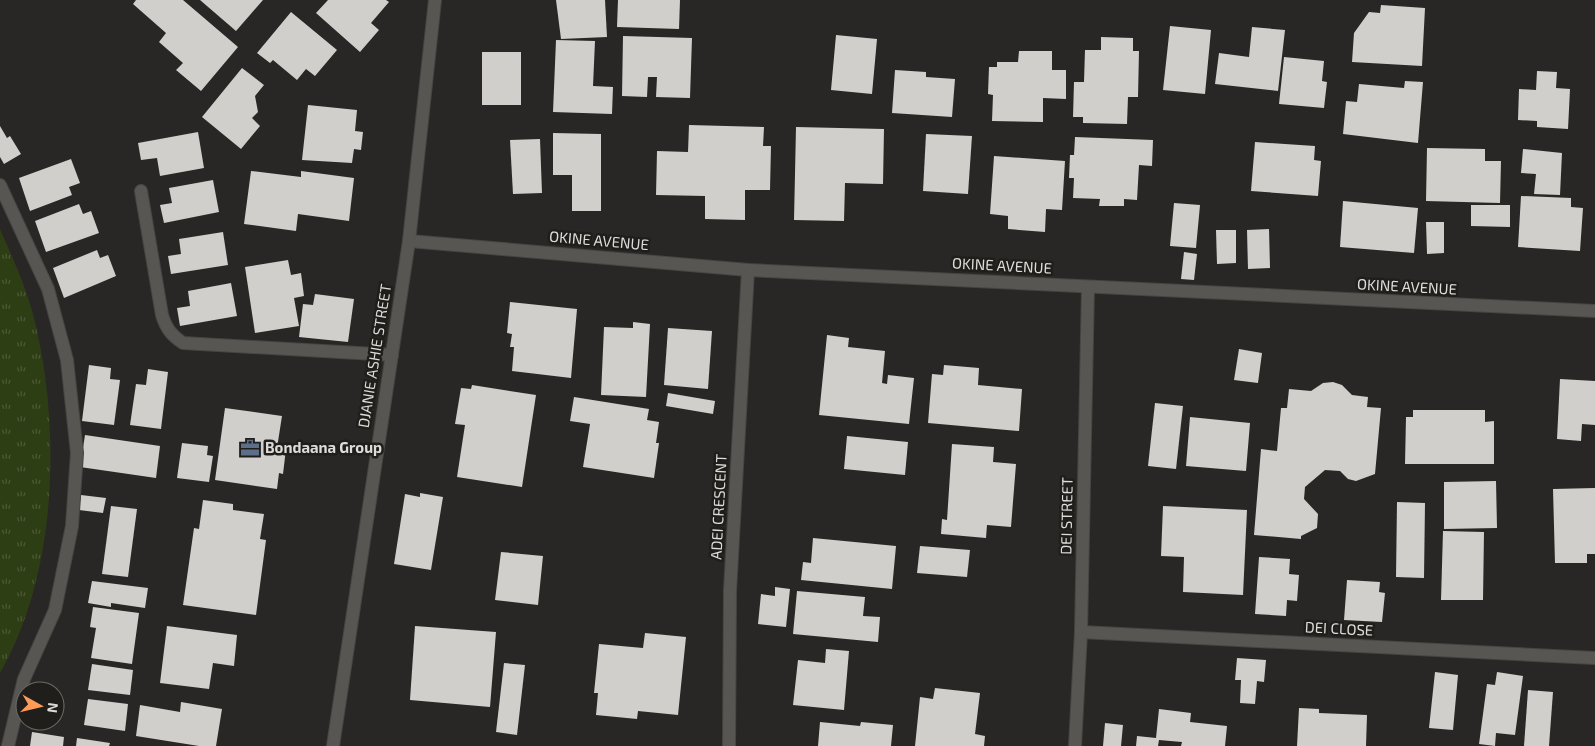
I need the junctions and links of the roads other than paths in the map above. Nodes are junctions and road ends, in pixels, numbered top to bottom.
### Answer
1 (435, 0) edge
2 (0, 185) edge
3 (141, 191) dead end
4 (409, 241) junction
5 (748, 270) junction
6 (1088, 287) junction
7 (1595, 311) edge
8 (392, 355) junction
9 (1081, 632) junction
10 (1595, 658) edge
11 (8, 746) edge
12 (333, 746) edge
13 (729, 746) edge
14 (1075, 746) edge

1 - 4 street, DJANIE ASHIE STREET
2 - 11 street
3 - 8 street
4 - 5 street, OKINE AVENUE
4 - 8 street, DJANIE ASHIE STREET
5 - 6 street, OKINE AVENUE
5 - 13 street, ADEI CRESCENT
6 - 7 street, OKINE AVENUE
6 - 9 street, DEI STREET
8 - 12 street, DJANIE ASHIE STREET
9 - 10 street, DEI CLOSE
9 - 14 street, DEI STREET

